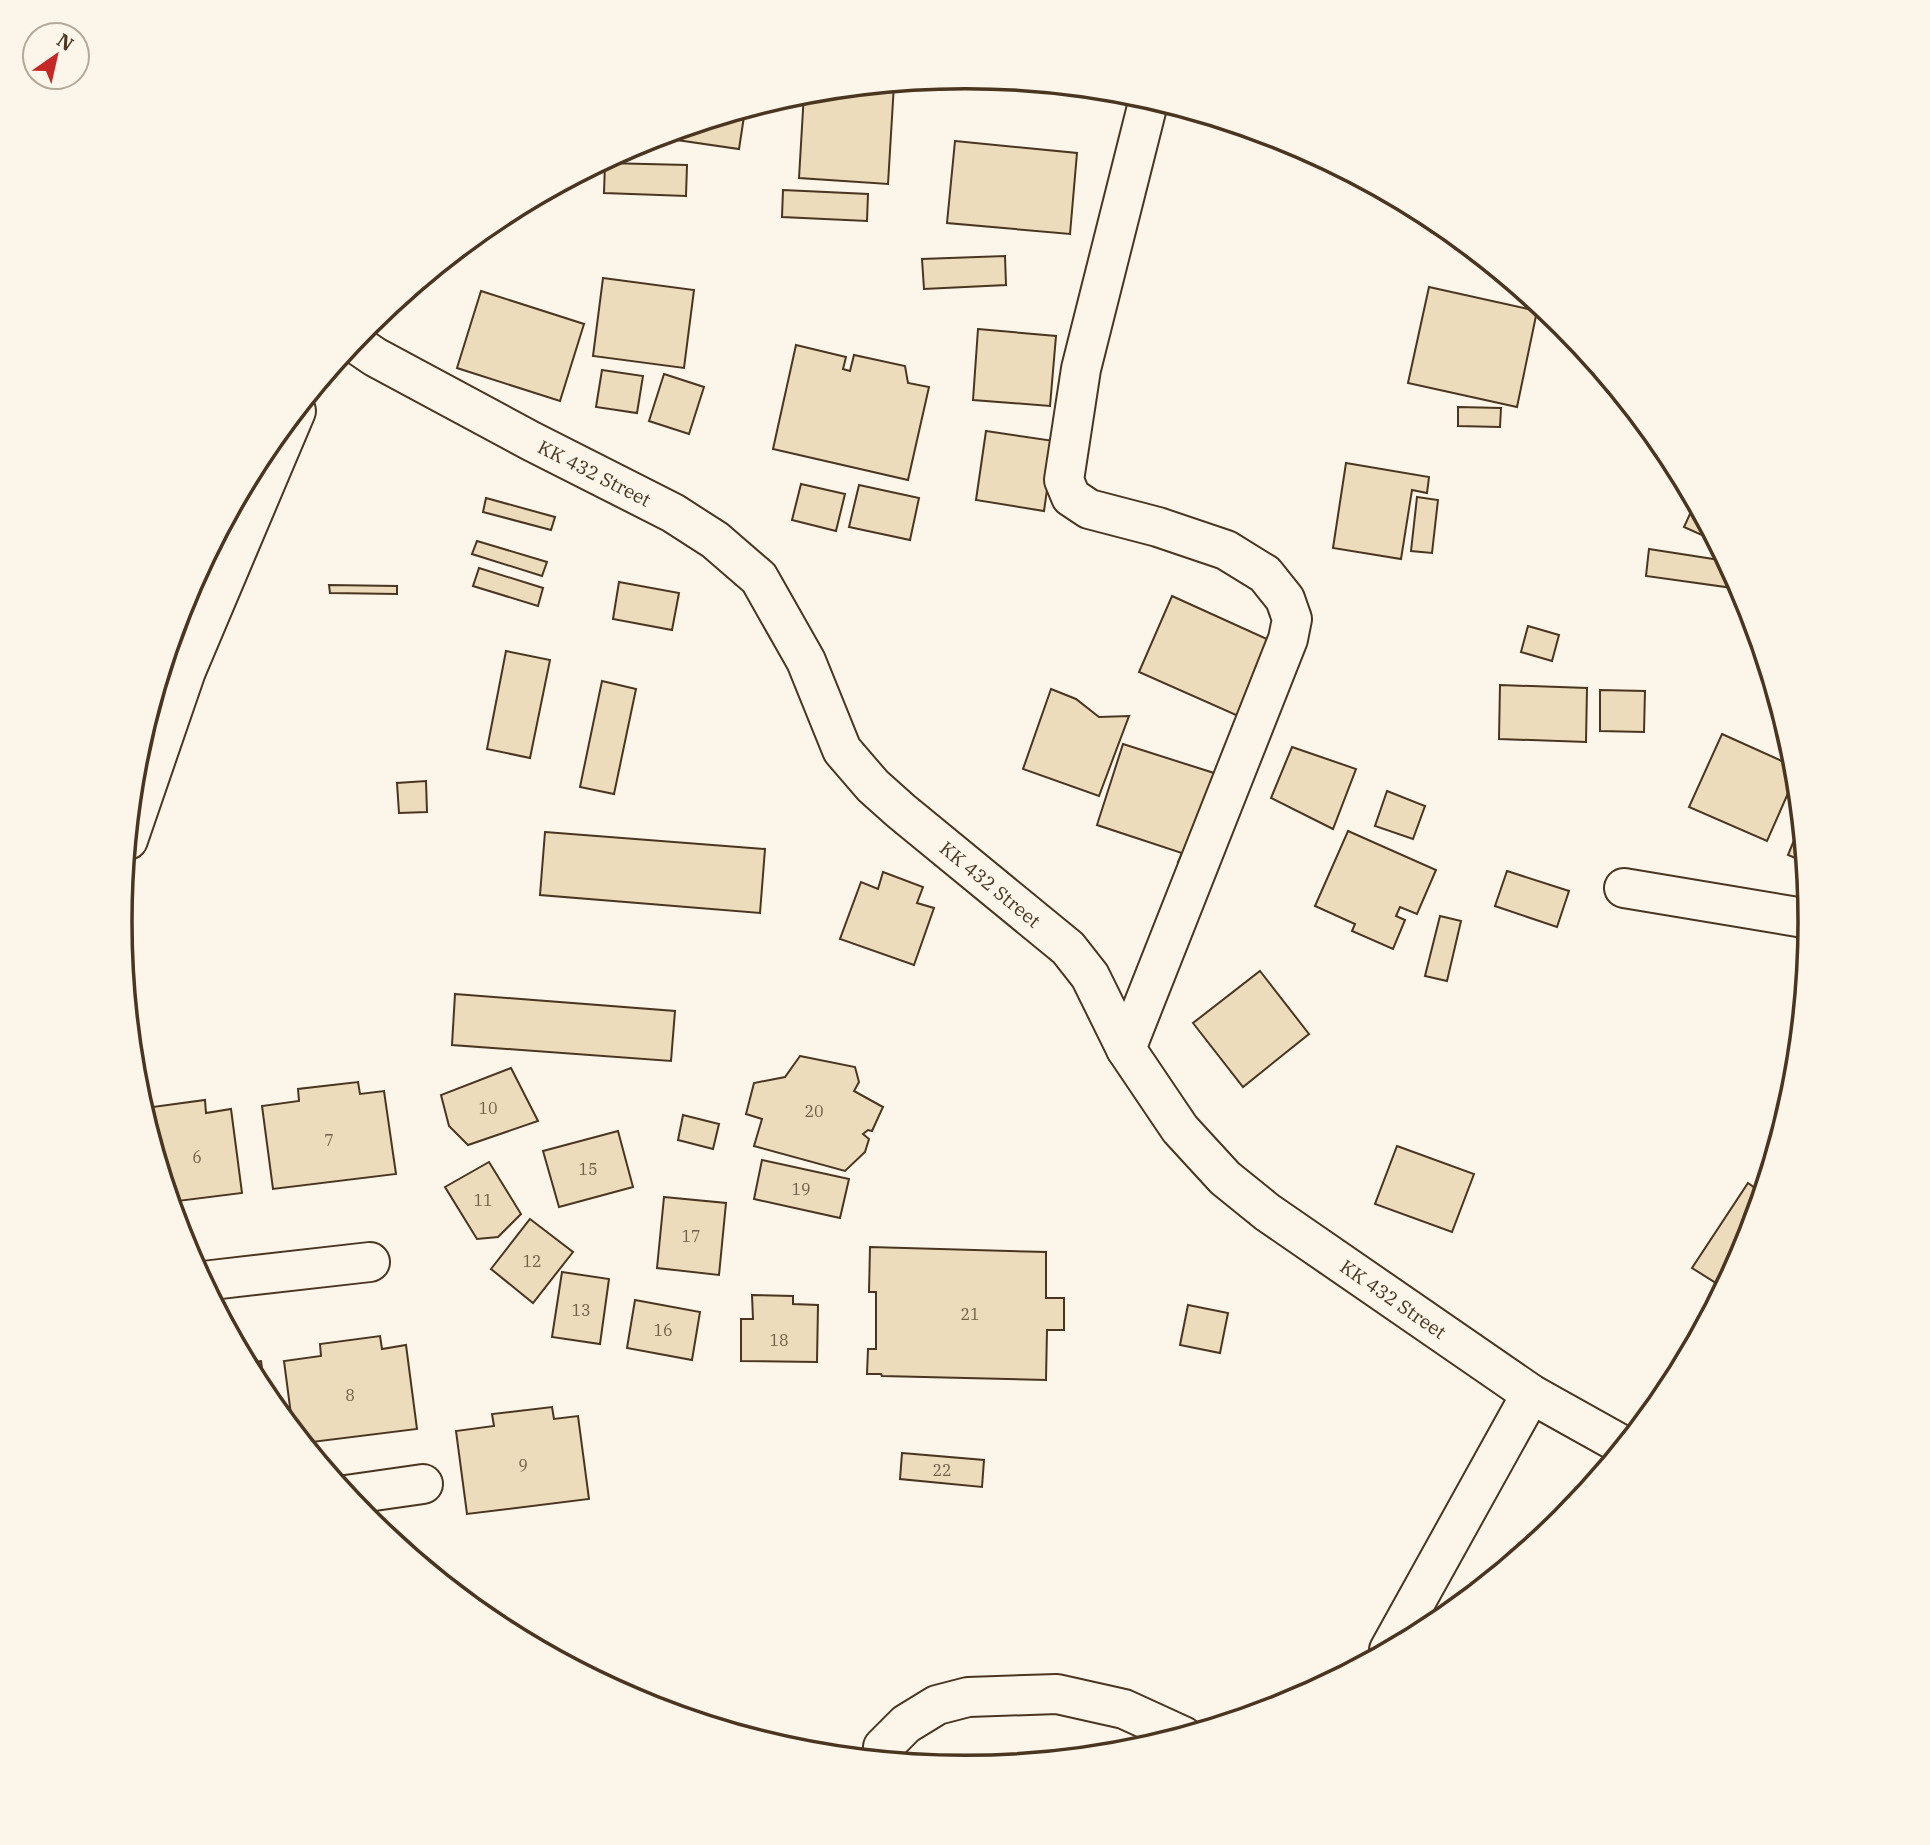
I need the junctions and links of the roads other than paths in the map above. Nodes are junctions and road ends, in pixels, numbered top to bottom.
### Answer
1 (1146, 110) edge
2 (362, 348) edge
3 (280, 449) edge
4 (141, 802) edge
5 (1624, 888) dead end
6 (1798, 917) edge
7 (1126, 1049) junction
8 (370, 1262) dead end
9 (213, 1280) edge
10 (1531, 1394) junction
11 (1616, 1442) edge
12 (423, 1484) dead end
13 (359, 1493) edge
14 (1399, 1633) edge
15 (1171, 1730) edge
16 (883, 1751) edge

1 - 7 street
2 - 7 street, KK 432 Street
3 - 4 street
5 - 6 street
7 - 10 street, KK 432 Street
8 - 9 street
10 - 11 street, KK 432 Street
10 - 14 street
12 - 13 street
15 - 16 street

